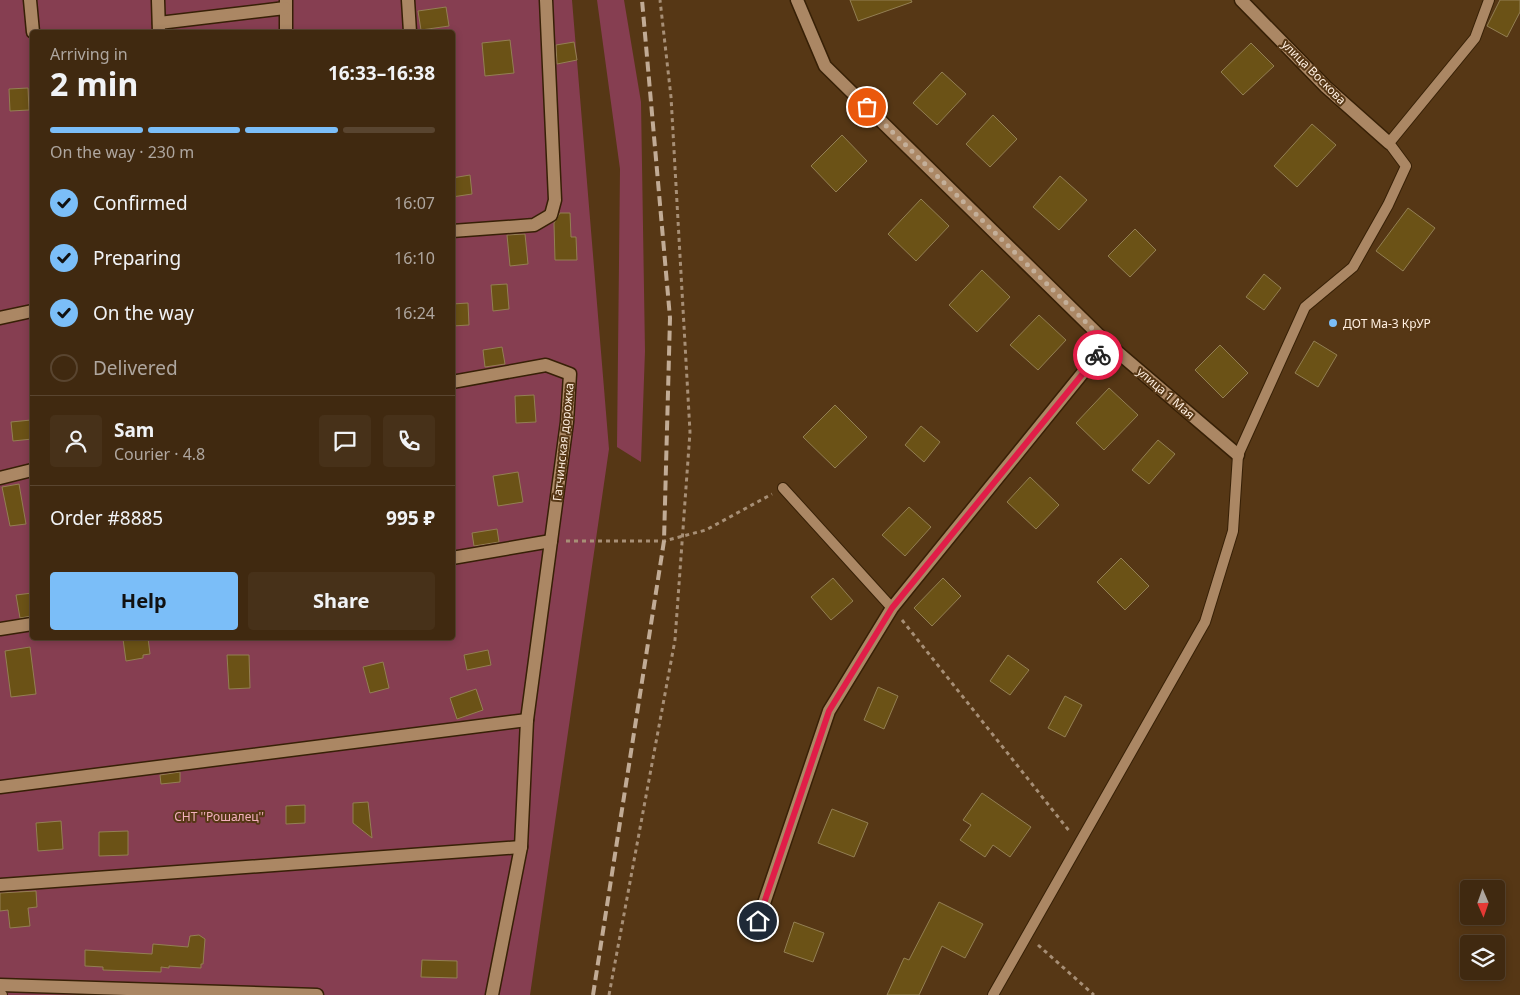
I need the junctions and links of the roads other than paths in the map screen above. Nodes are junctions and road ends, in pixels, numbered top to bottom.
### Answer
1 (30, 0) edge
2 (158, 0) edge
3 (408, 0) edge
4 (546, 0) edge
5 (797, 0) edge
6 (1241, 0) edge
7 (1489, 0) edge
8 (286, 4) edge
9 (159, 28) edge
10 (33, 30) edge
11 (286, 30) edge
12 (410, 30) edge
13 (1389, 142) junction
14 (455, 231) edge
15 (30, 312) edge
16 (0, 318) edge
17 (1107, 343) junction
18 (455, 381) edge
19 (1238, 455) junction
20 (30, 470) edge
21 (0, 478) edge
22 (784, 488) road end
23 (551, 541) junction
24 (455, 557) edge
25 (892, 608) junction
26 (30, 624) edge
27 (0, 628) edge
28 (527, 720) junction
29 (0, 787) edge
30 (521, 847) junction
31 (0, 885) edge
32 (758, 921) dead end
33 (0, 984) edge
34 (238, 994) edge
35 (316, 995) edge
36 (492, 995) edge
37 (993, 995) edge

1 - 10 street
2 - 9 street
3 - 12 street
4 - 14 street
5 - 17 street, улица 1 Мая
6 - 13 street, улица Воскова
7 - 13 lane
8 - 9 street
8 - 11 street
13 - 19 lane
15 - 16 street
17 - 19 street, улица 1 Мая
17 - 25 street
18 - 23 street, Гатчинская дорожка
19 - 37 lane
20 - 21 street
22 - 25 lane
23 - 24 street
23 - 28 street
25 - 32 street
26 - 27 street
28 - 29 street
28 - 30 street
30 - 31 street
30 - 36 street
33 - 34 street
34 - 35 street

